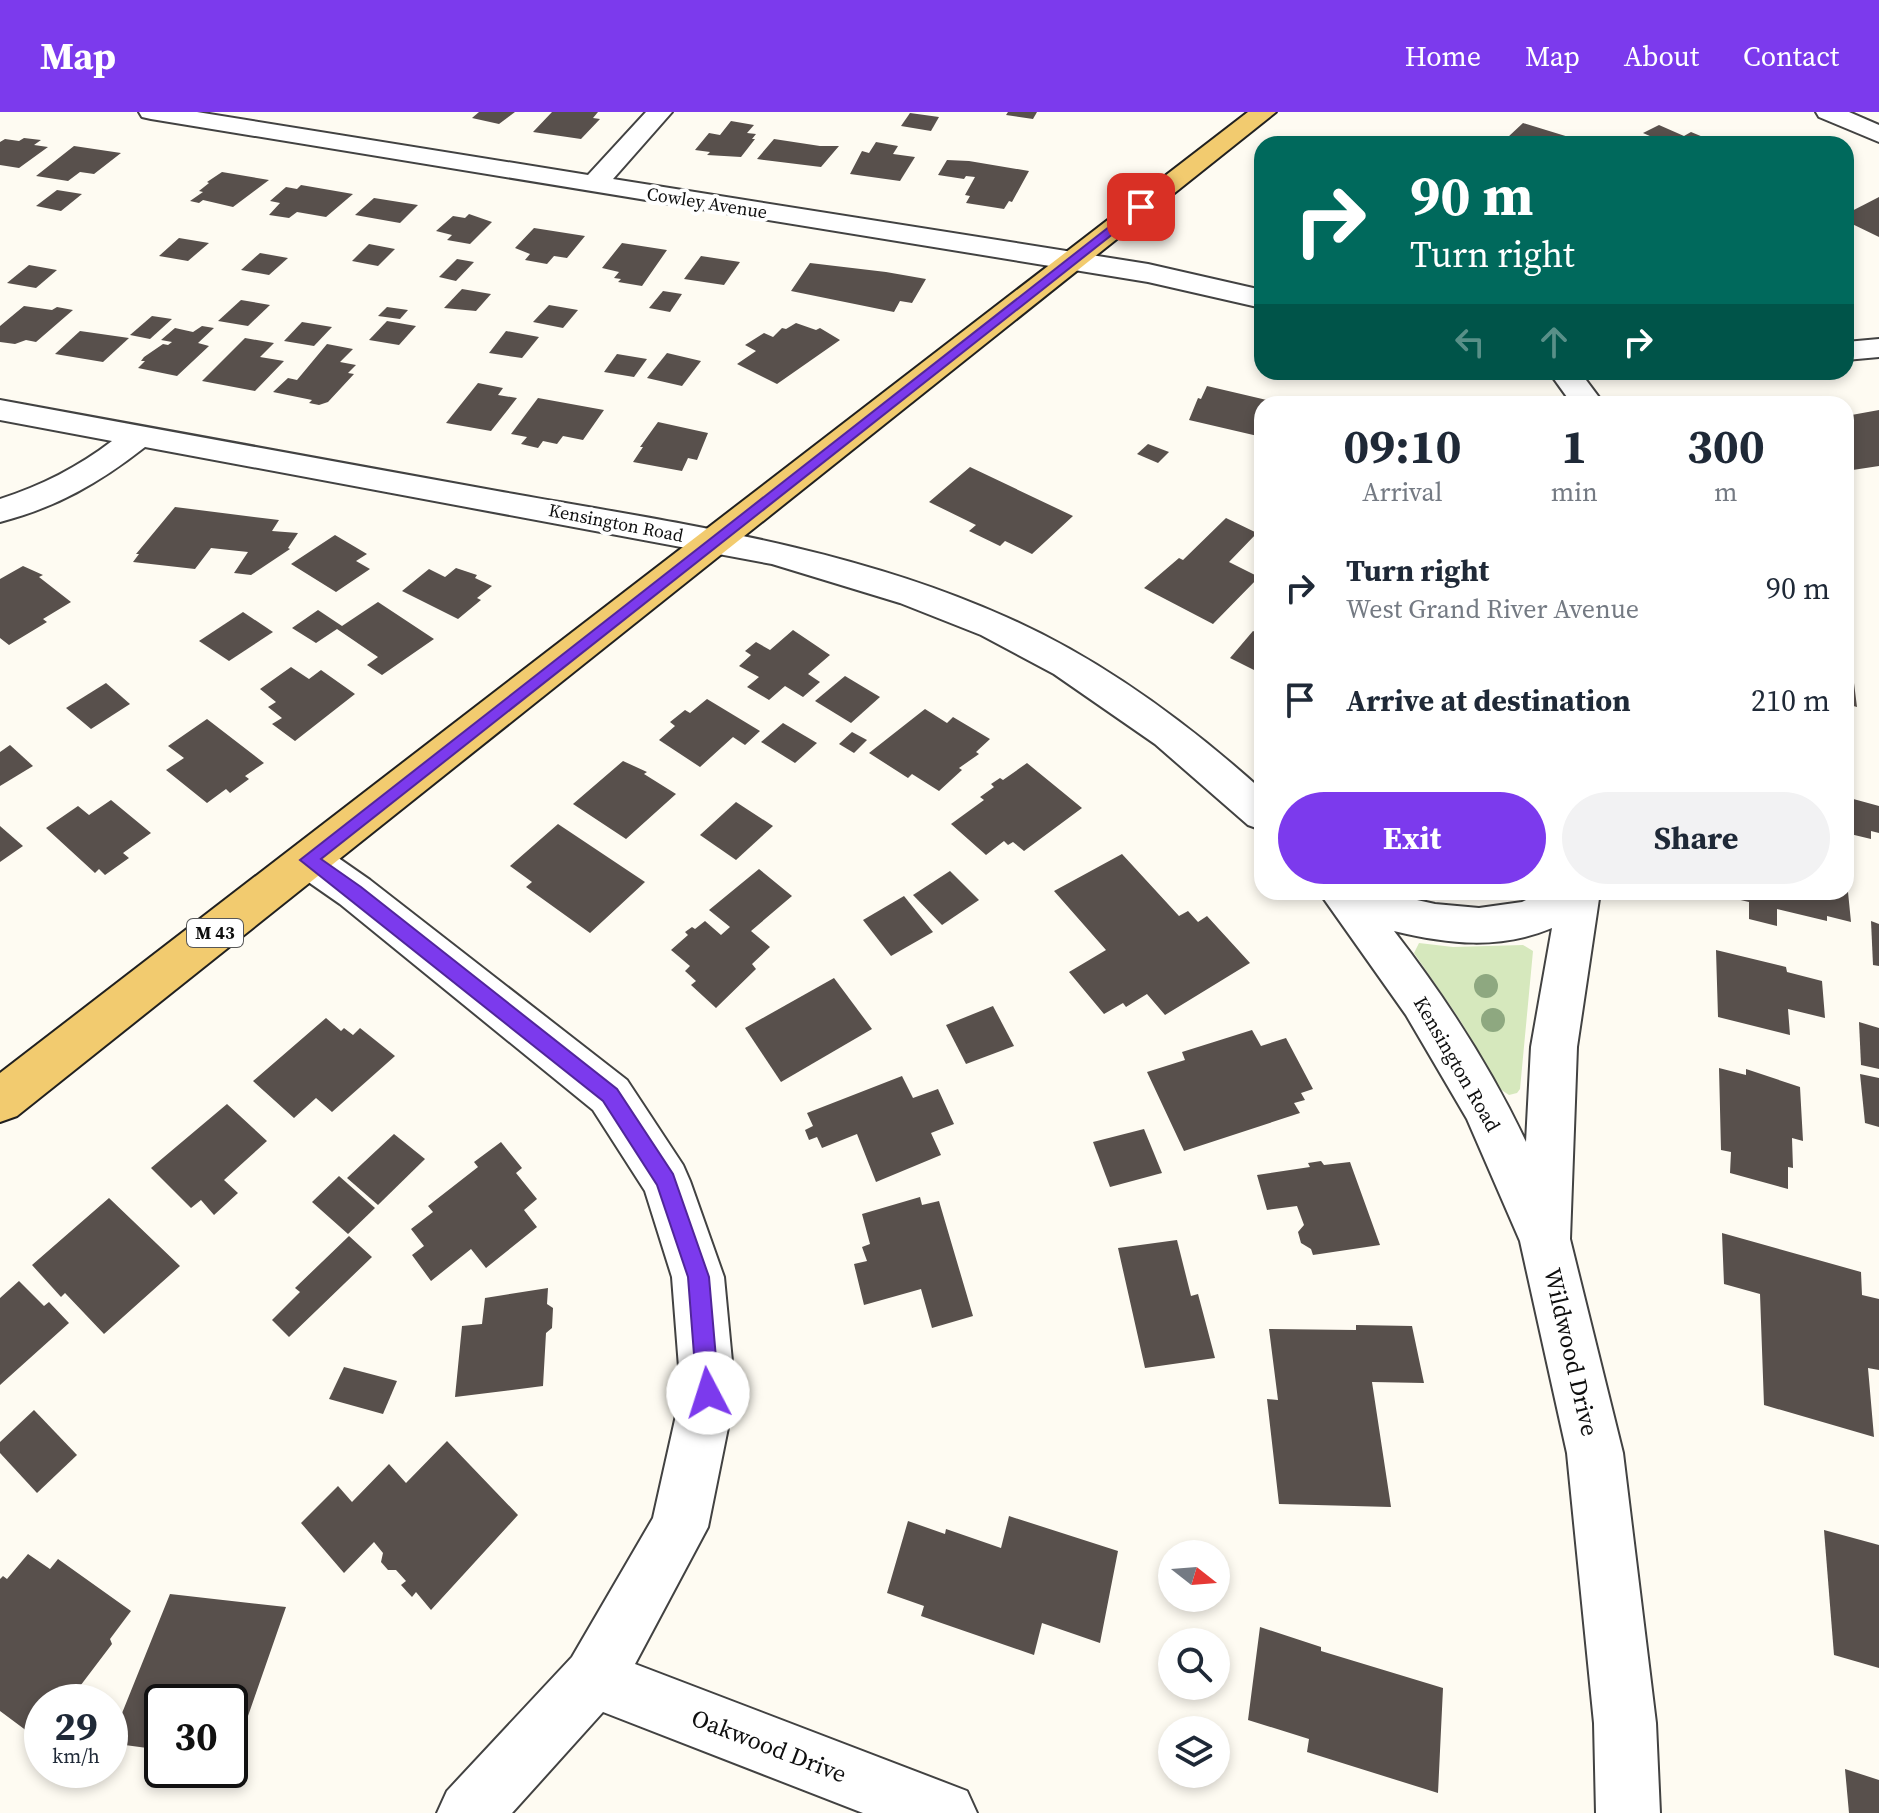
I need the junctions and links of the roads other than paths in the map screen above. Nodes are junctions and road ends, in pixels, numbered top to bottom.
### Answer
1 (151, 112) edge
2 (660, 112) edge
3 (1264, 112) edge
4 (1828, 112) edge
5 (1879, 134) edge
6 (594, 184) junction
7 (1070, 262) junction
8 (1254, 297) edge
9 (1879, 348) edge
10 (1854, 350) edge
11 (0, 410) edge
12 (139, 436) junction
13 (0, 511) edge
14 (715, 542) junction
15 (1254, 807) edge
16 (309, 860) junction
17 (1348, 900) edge
18 (1357, 900) edge
19 (1564, 900) edge
20 (1578, 900) edge
21 (0, 1101) edge
22 (1545, 1239) junction
23 (593, 1678) junction
24 (469, 1813) edge
25 (945, 1813) edge
26 (1628, 1813) edge

1 - 6 street, Cowley Avenue
2 - 6 street
3 - 7 main road, M 43
4 - 5 street
6 - 7 street, Cowley Avenue
7 - 8 street, Cowley Avenue
7 - 14 main road, M 43
9 - 10 street
11 - 12 street, Kensington Road
12 - 13 street
12 - 14 street, Kensington Road
14 - 15 street, Kensington Road
14 - 16 main road, M 43
16 - 21 main road, M 43
16 - 23 street
17 - 22 street, Kensington Road
18 - 19 street, Kensington Road
20 - 22 street, Wildwood Drive
22 - 26 street, Wildwood Drive
23 - 24 street
23 - 25 street, Oakwood Drive

